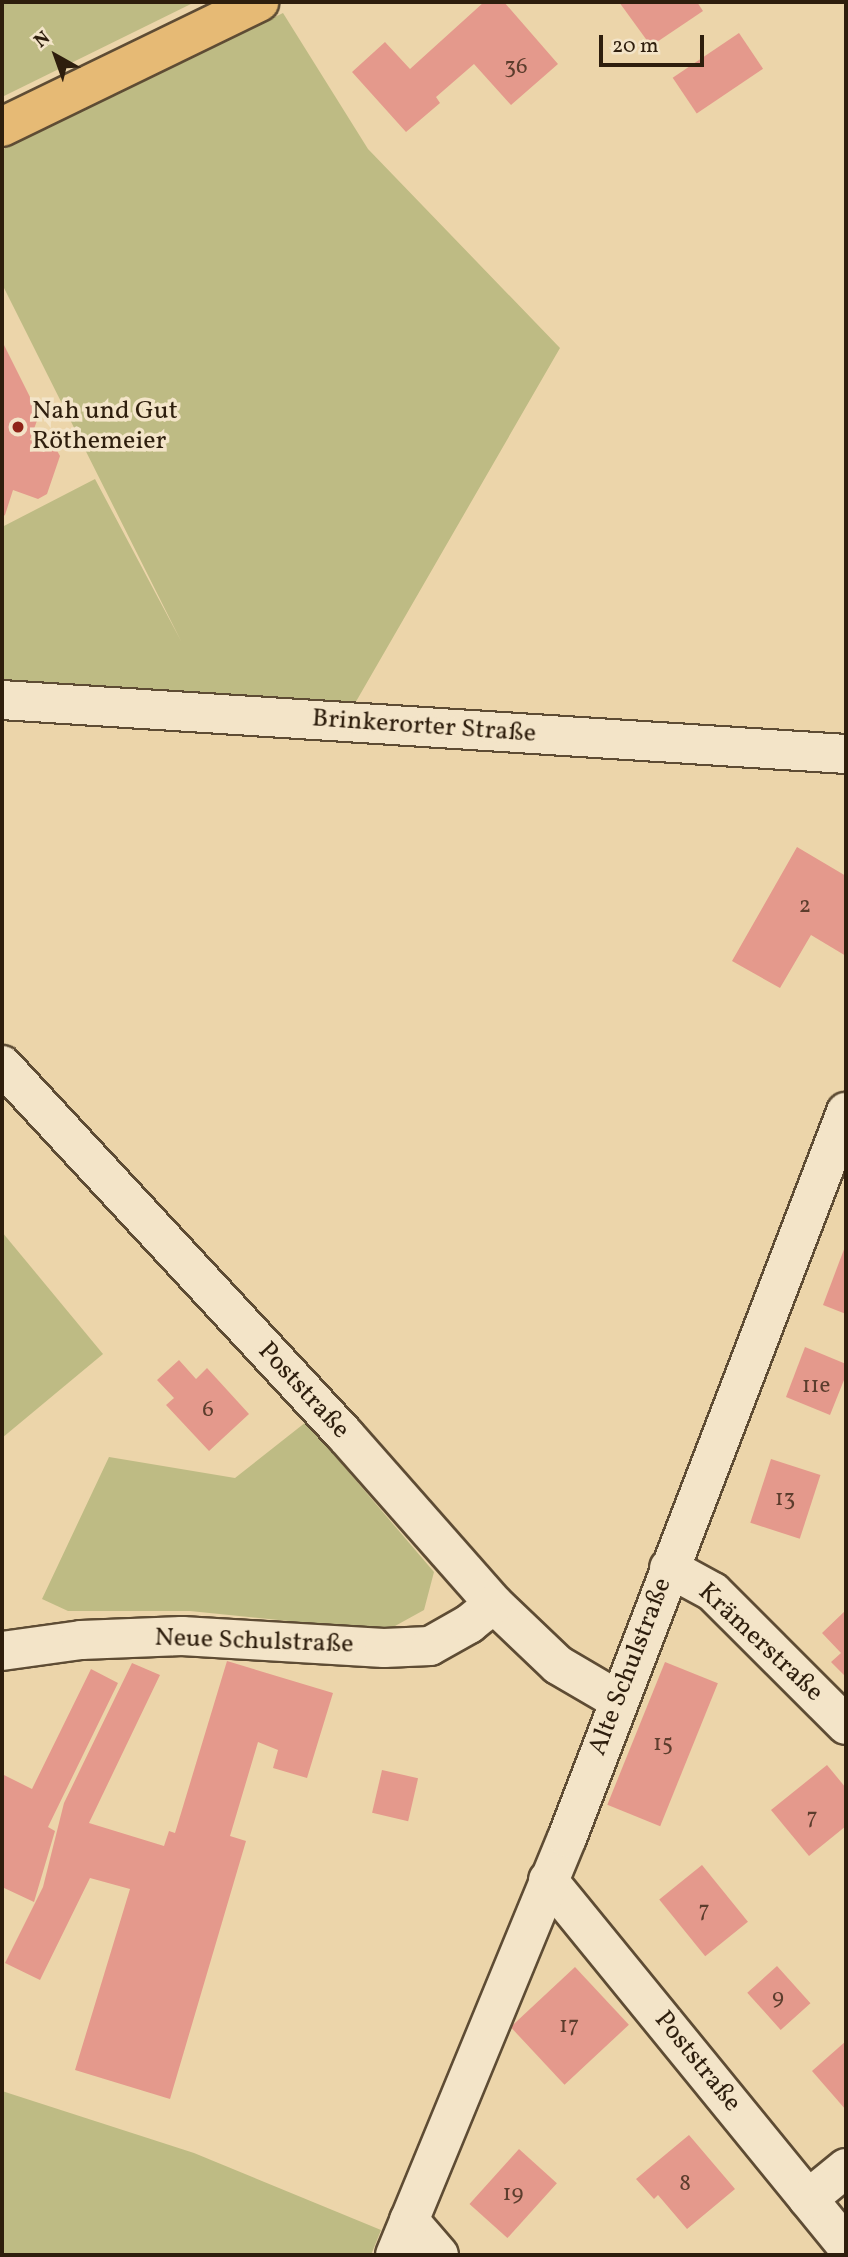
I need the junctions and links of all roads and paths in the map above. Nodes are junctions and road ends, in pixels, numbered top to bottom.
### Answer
1 (259, 2) edge
2 (2, 127) edge
3 (2, 700) edge
4 (846, 754) edge
5 (2, 1065) edge
6 (846, 1112) edge
7 (669, 1569) junction
8 (494, 1604) junction
9 (2, 1651) edge
10 (618, 1700) junction
11 (846, 1725) edge
12 (548, 1880) junction
13 (846, 2168) edge
14 (808, 2199) junction
15 (409, 2220) junction
16 (846, 2245) edge
17 (395, 2255) edge
18 (439, 2255) edge

1 - 2 main road
3 - 4 street, Brinkerorter Straße
5 - 8 street, Poststraße
6 - 7 street, Alte Schulstraße
7 - 10 street, Alte Schulstraße
7 - 11 street, Krämerstraße
8 - 9 street, Neue Schulstraße
8 - 10 street, Poststraße
10 - 12 street, Alte Schulstraße
12 - 14 street, Poststraße
12 - 15 street, Alte Schulstraße
13 - 14 street
14 - 16 street, Poststraße
15 - 17 street, Alte Schulstraße
15 - 18 street

